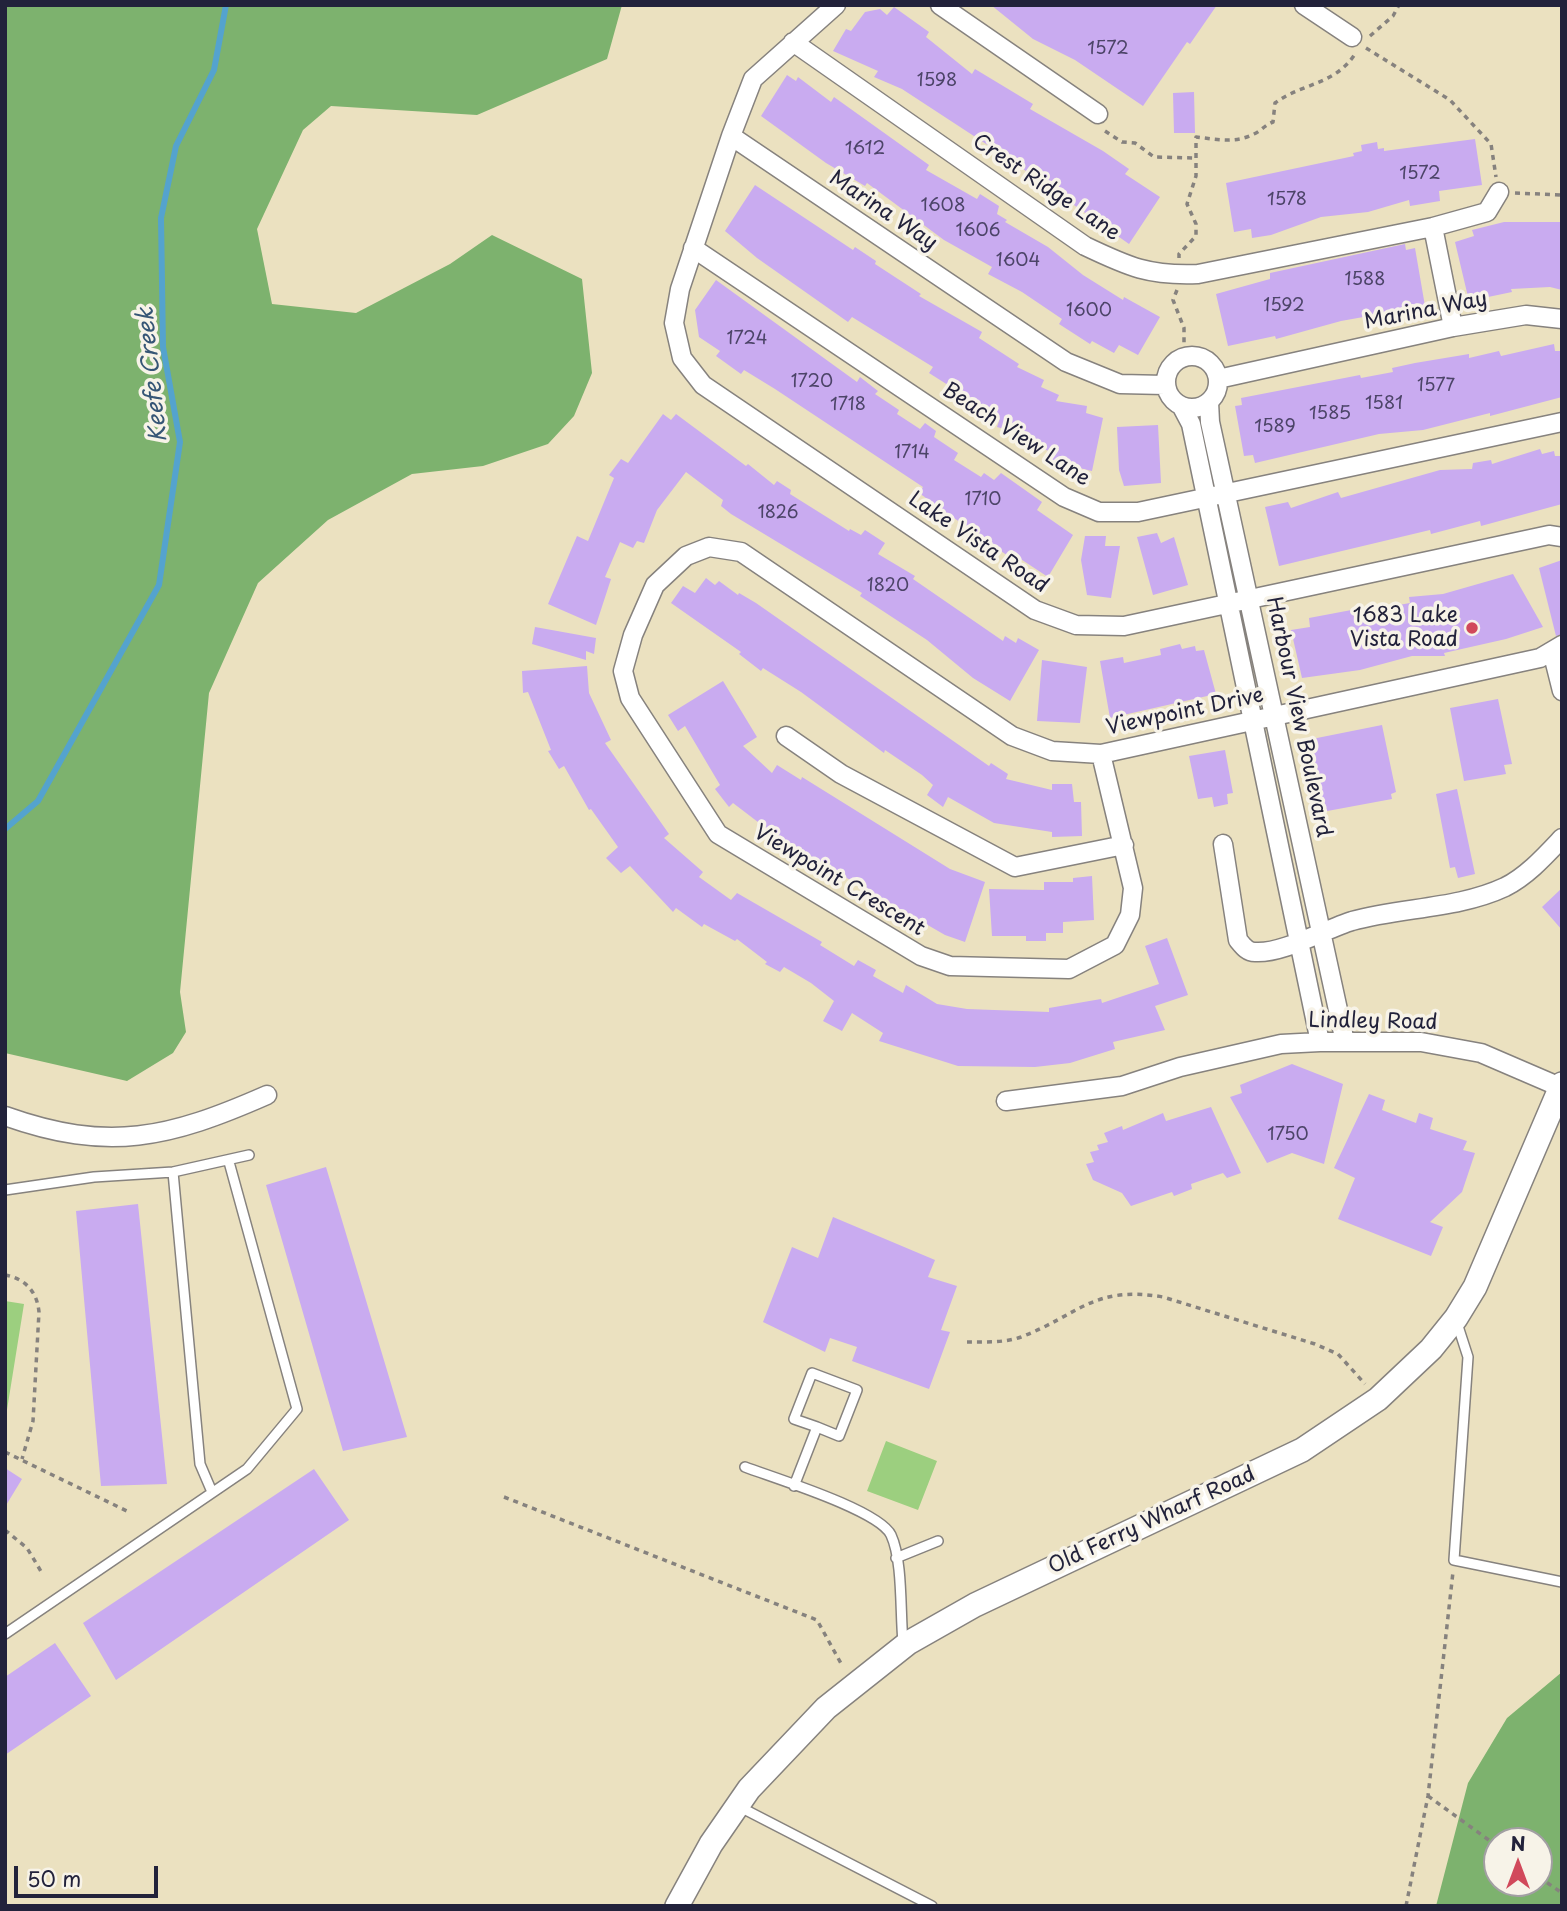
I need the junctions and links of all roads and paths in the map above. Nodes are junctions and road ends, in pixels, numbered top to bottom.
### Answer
1 (836, 5) edge
2 (940, 5) edge
3 (1304, 5) edge
4 (1399, 5) edge
5 (1356, 41) junction
6 (793, 42) junction
7 (1098, 114) joint
8 (732, 136) junction
9 (1196, 158) junction
10 (1499, 192) junction
11 (1562, 195) edge
12 (1433, 227) junction
13 (693, 248) junction
14 (1177, 275) junction
15 (1562, 319) edge
16 (1453, 327) junction
17 (1184, 357) junction
18 (1218, 379) junction
19 (1165, 385) junction
20 (1209, 402) junction
21 (1182, 407) junction
22 (1562, 422) edge
23 (1226, 493) junction
24 (1206, 497) junction
25 (1562, 537) edge
26 (741, 552) joint
27 (1248, 599) junction
28 (1228, 603) junction
29 (1557, 648) edge
30 (1562, 691) edge
31 (1274, 716) junction
32 (1253, 720) junction
33 (786, 736) dead end
34 (1101, 754) junction
35 (1562, 838) edge
36 (1223, 844) dead end
37 (1124, 845) junction
38 (1321, 934) junction
39 (1299, 942) junction
40 (1320, 1042) junction
41 (1345, 1042) junction
42 (1561, 1085) edge
43 (267, 1096) dead end
44 (1006, 1101) dead end
45 (5, 1116) edge
46 (249, 1155) dead end
47 (229, 1162) junction
48 (173, 1172) junction
49 (5, 1190) edge
50 (5, 1275) edge
51 (1456, 1318) junction
52 (967, 1342) dead end
53 (1378, 1399) junction
54 (817, 1427) junction
55 (5, 1452) edge
56 (22, 1459) junction
57 (745, 1467) dead end
58 (794, 1486) junction
59 (212, 1492) junction
60 (504, 1497) dead end
61 (131, 1513) dead end
62 (5, 1530) edge
63 (938, 1541) dead end
64 (896, 1558) junction
65 (1454, 1560) junction
66 (42, 1573) dead end
67 (1562, 1583) edge
68 (5, 1634) edge
69 (903, 1647) junction
70 (853, 1685) junction
71 (1428, 1796) junction
72 (736, 1805) junction
73 (1483, 1836) edge
74 (677, 1906) edge
75 (932, 1906) edge
76 (1406, 1906) edge

1 - 6 street
2 - 7 street
3 - 5 street
4 - 5 path
5 - 9 path
5 - 10 path
6 - 8 street
6 - 14 street, Crest Ridge Lane
7 - 9 path
8 - 13 street, Lake Vista Road
8 - 19 street, Marina Way
9 - 14 path
10 - 11 path
10 - 12 street, Crest Ridge Lane
12 - 14 street, Crest Ridge Lane
12 - 16 street
13 - 24 street, Beach View Lane
13 - 28 street, Lake Vista Road
14 - 17 path
15 - 16 street, Marina Way
16 - 18 street, Marina Way
17 - 18 street
17 - 19 street
18 - 20 street
19 - 21 street
20 - 21 street
20 - 23 street, Harbour View Boulevard
21 - 24 street
22 - 23 street, Beach View Lane
23 - 24 street, Beach View Lane
23 - 27 street, Harbour View Boulevard
24 - 28 street
25 - 27 street, Lake Vista Road
26 - 34 street, Viewpoint Drive
26 - 37 street, Viewpoint Crescent
27 - 28 street, Lake Vista Road
27 - 31 street, Harbour View Boulevard
28 - 32 street
29 - 30 street
29 - 31 street, Viewpoint Drive
31 - 32 street, Viewpoint Drive
31 - 38 street, Harbour View Boulevard
32 - 34 street, Viewpoint Drive
32 - 39 street
33 - 37 street
34 - 37 street, Viewpoint Crescent
35 - 38 street
36 - 39 street
38 - 39 street
38 - 41 street, Harbour View Boulevard
39 - 40 street
40 - 41 street, Lindley Road
40 - 44 street, Lindley Road
41 - 42 street, Lindley Road
42 - 51 street, Old Ferry Wharf Road
43 - 45 street
46 - 47 lane
47 - 48 lane
47 - 59 lane
48 - 49 lane
48 - 59 lane
50 - 56 path
51 - 53 street, Old Ferry Wharf Road
51 - 65 lane
52 - 53 path
53 - 69 street, Old Ferry Wharf Road
54 - 54 lane
54 - 58 lane
55 - 56 path
56 - 61 path
57 - 58 lane
58 - 64 lane
59 - 68 lane
60 - 70 path
62 - 66 path
63 - 64 lane
64 - 69 lane
65 - 67 lane
65 - 71 path
69 - 70 street, Old Ferry Wharf Road
70 - 72 street, Old Ferry Wharf Road
71 - 73 path
71 - 76 path
72 - 74 street, Old Ferry Wharf Road
72 - 75 lane

